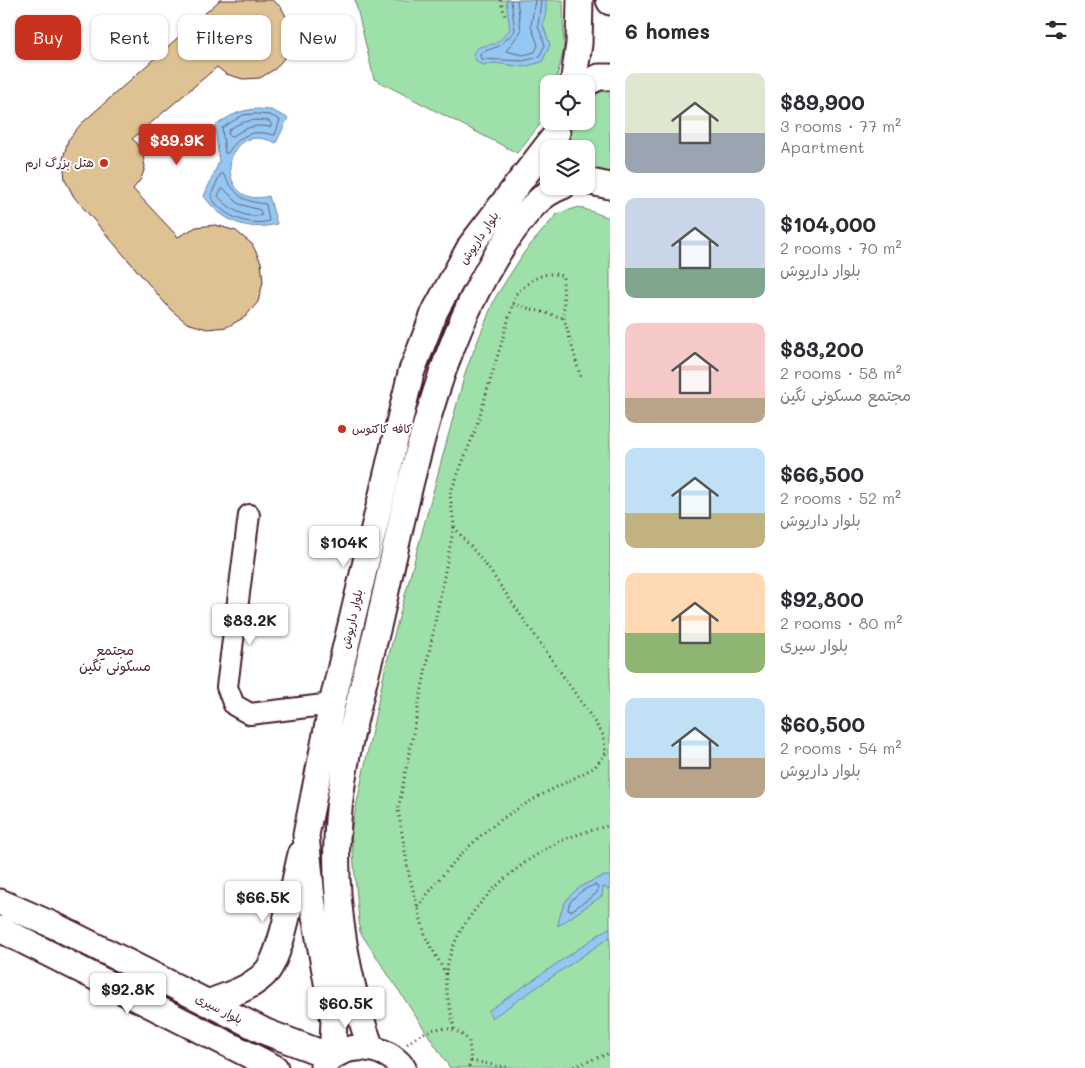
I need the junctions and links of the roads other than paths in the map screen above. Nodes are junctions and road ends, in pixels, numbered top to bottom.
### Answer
1 (580, 0) edge
2 (574, 75) edge
3 (610, 77) edge
4 (595, 79) edge
5 (558, 134) edge
6 (595, 183) edge
7 (610, 186) edge
8 (548, 195) edge
9 (249, 515) dead end
10 (332, 704) junction
11 (306, 835) junction
12 (0, 902) edge
13 (0, 929) edge
14 (207, 1003) junction
15 (371, 1048) junction
16 (327, 1062) edge
17 (399, 1063) edge
18 (275, 1068) edge

1 - 2 main road
3 - 4 main road
5 - 10 main road, بلوار داریوش
6 - 7 main road
8 - 15 main road, بلوار داریوش
9 - 10 street
10 - 11 main road, بلوار داریوش
11 - 14 main road
11 - 16 main road, بلوار داریوش
12 - 14 main road, بلوار سیری
13 - 18 main road
14 - 16 main road, بلوار سیری
15 - 16 main road
15 - 17 main road

